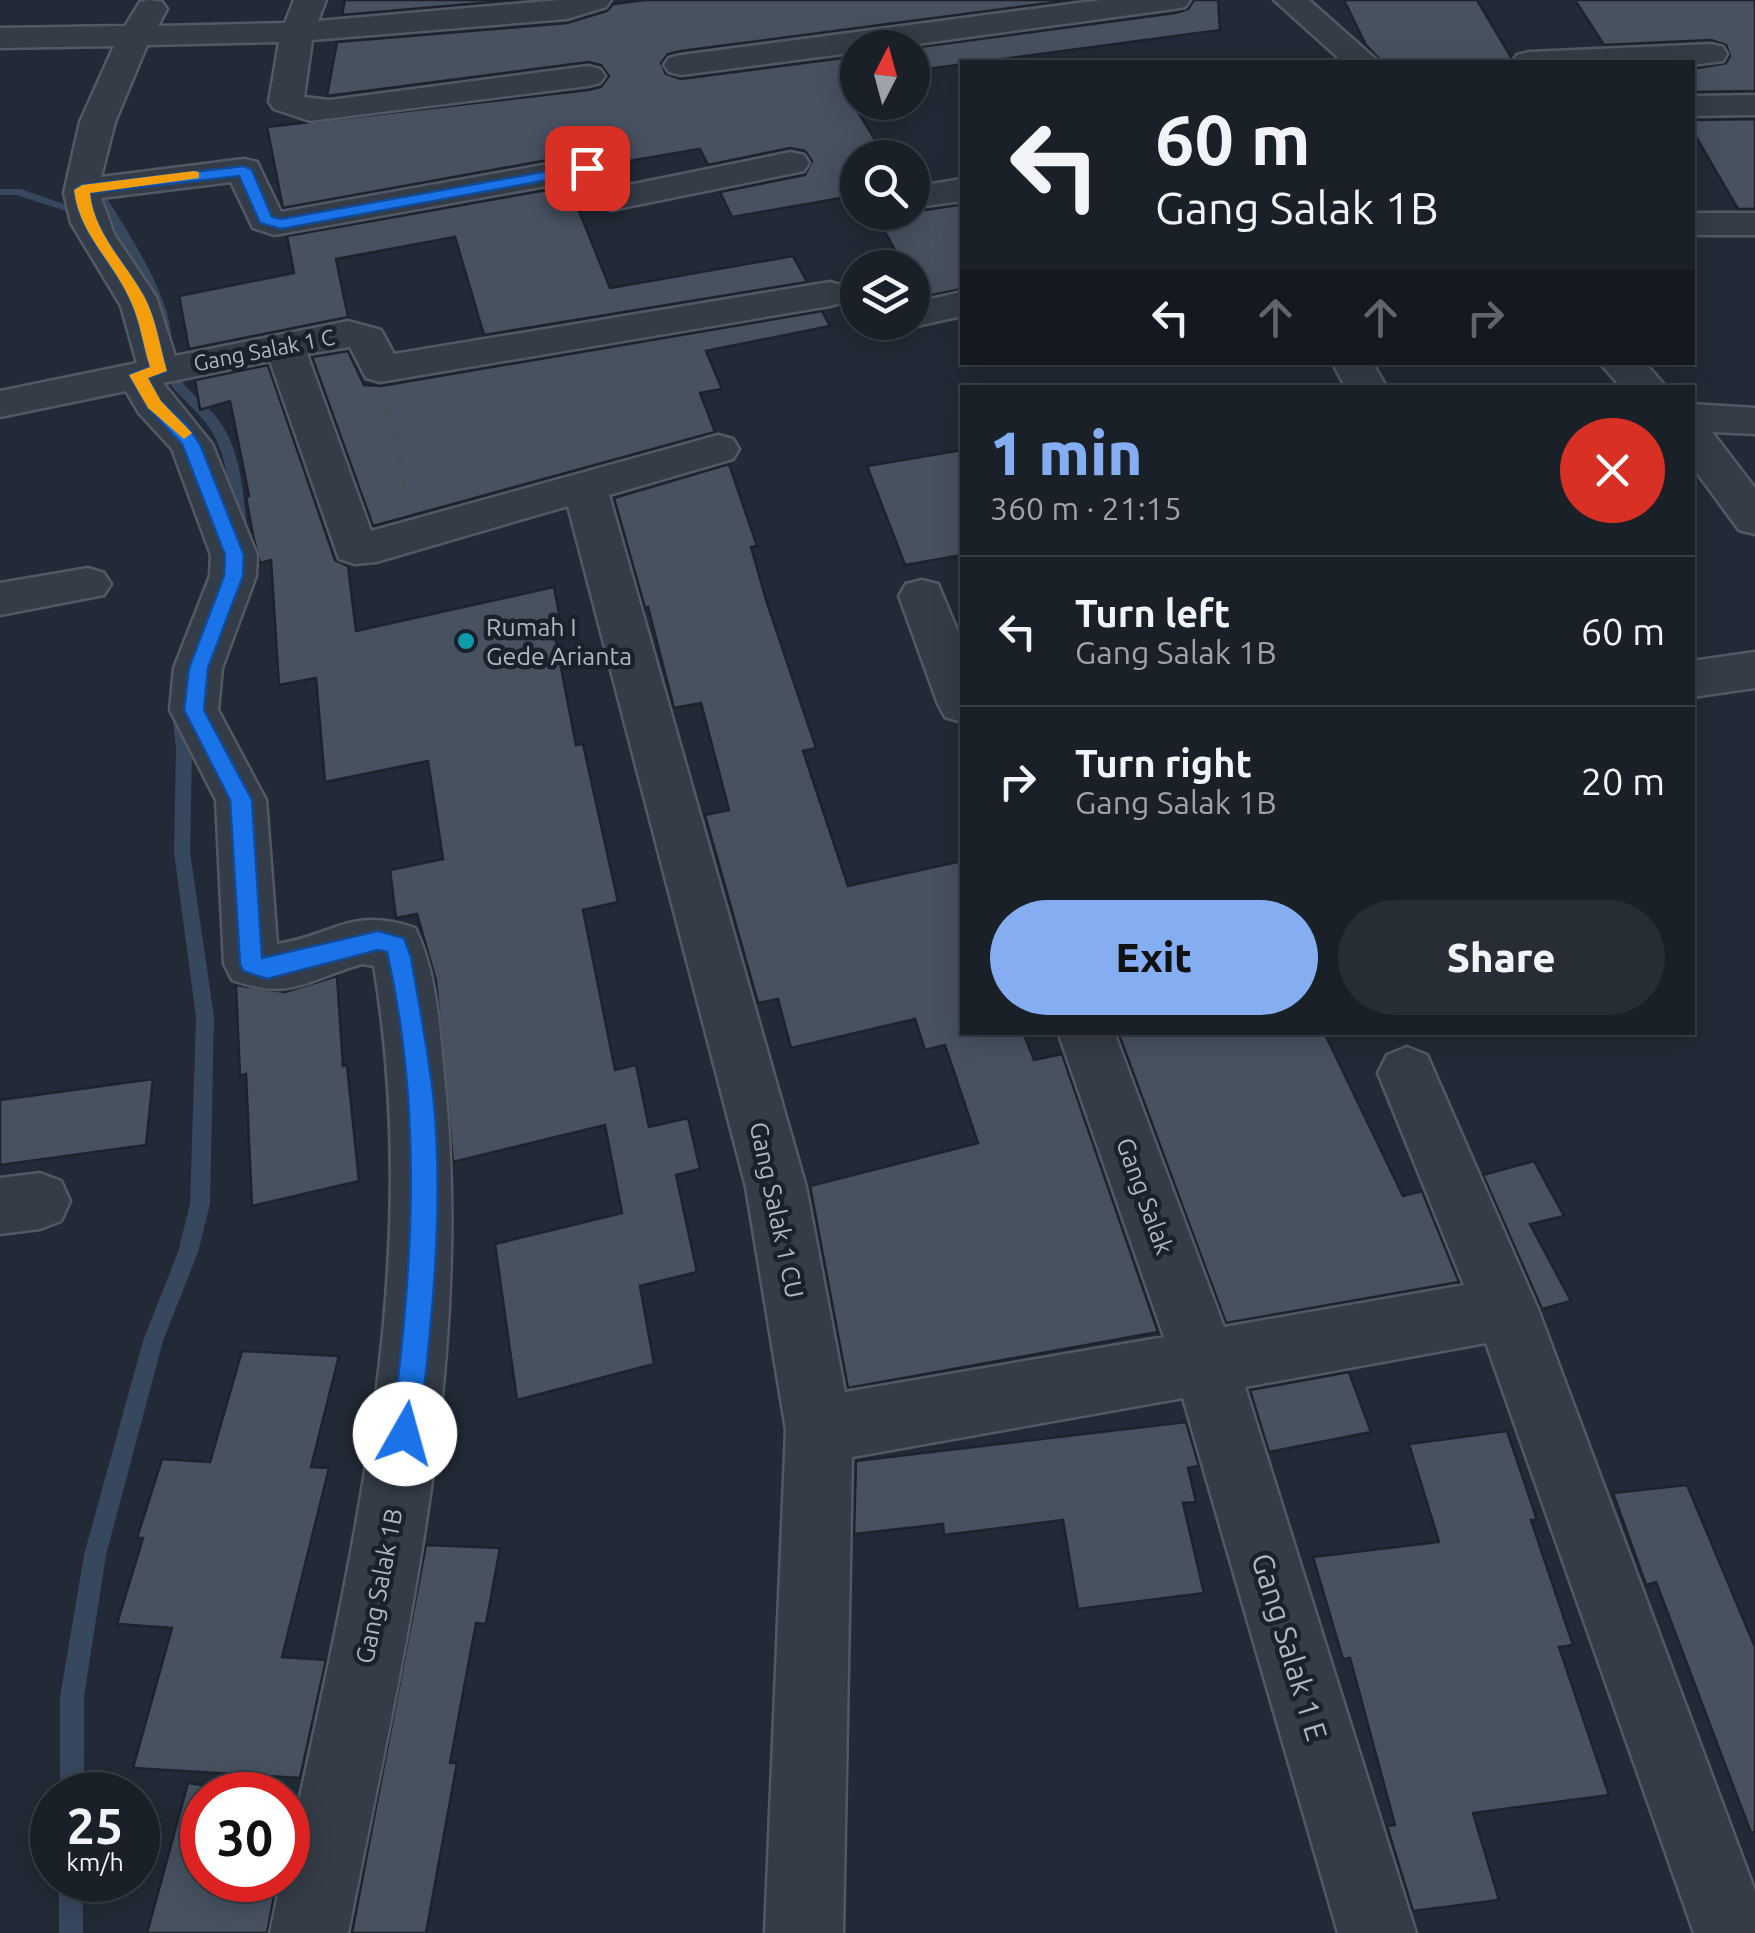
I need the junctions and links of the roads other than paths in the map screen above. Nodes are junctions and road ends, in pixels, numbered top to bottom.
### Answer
1 (156, 0) edge
2 (595, 0) edge
3 (1174, 0) edge
4 (1290, 0) edge
5 (303, 16) edge
6 (136, 36) junction
7 (0, 38) edge
8 (1711, 54) dead end
9 (1360, 60) edge
10 (1609, 60) edge
11 (681, 65) dead end
12 (588, 76) dead end
13 (1755, 105) edge
14 (1695, 106) edge
15 (790, 163) dead end
16 (82, 190) junction
17 (960, 190) edge
18 (930, 194) edge
19 (1695, 224) edge
20 (1755, 224) edge
21 (830, 294) dead end
22 (960, 304) edge
23 (930, 311) edge
24 (285, 348) junction
25 (1622, 365) edge
26 (148, 373) junction
27 (1644, 385) edge
28 (0, 404) edge
29 (1695, 416) edge
30 (1755, 421) edge
31 (1695, 439) edge
32 (718, 449) dead end
33 (585, 487) junction
34 (1755, 519) edge
35 (88, 584) dead end
36 (922, 596) dead end
37 (0, 599) edge
38 (1755, 670) edge
39 (1695, 680) edge
40 (960, 699) edge
41 (1087, 1035) edge
42 (1407, 1073) dead end
43 (1506, 1309) junction
44 (1204, 1360) junction
45 (819, 1430) junction
46 (309, 1933) edge
47 (804, 1933) edge
48 (1377, 1933) edge
49 (1733, 1933) edge

1 - 6 street
2 - 5 street
3 - 11 street
4 - 9 street
5 - 6 street
5 - 12 street
6 - 7 street
6 - 16 street
8 - 10 street
13 - 14 street
15 - 16 street
16 - 26 street
17 - 18 street
19 - 20 street
21 - 24 street, Gang Salak 1 C
22 - 23 street
24 - 26 street, Gang Salak 1 C
24 - 33 street
25 - 27 street
26 - 28 street, Gang Salak 1 C
26 - 46 street, Gang Salak 1B
29 - 30 street
31 - 34 street
32 - 33 street
33 - 45 street, Gang Salak 1 CU
35 - 37 street
36 - 40 street
38 - 39 street
41 - 44 street, Gang Salak
42 - 43 street
43 - 44 street
43 - 49 street
44 - 45 street
44 - 48 street, Gang Salak 1 E
45 - 47 street, Gang Salak 1 CU

